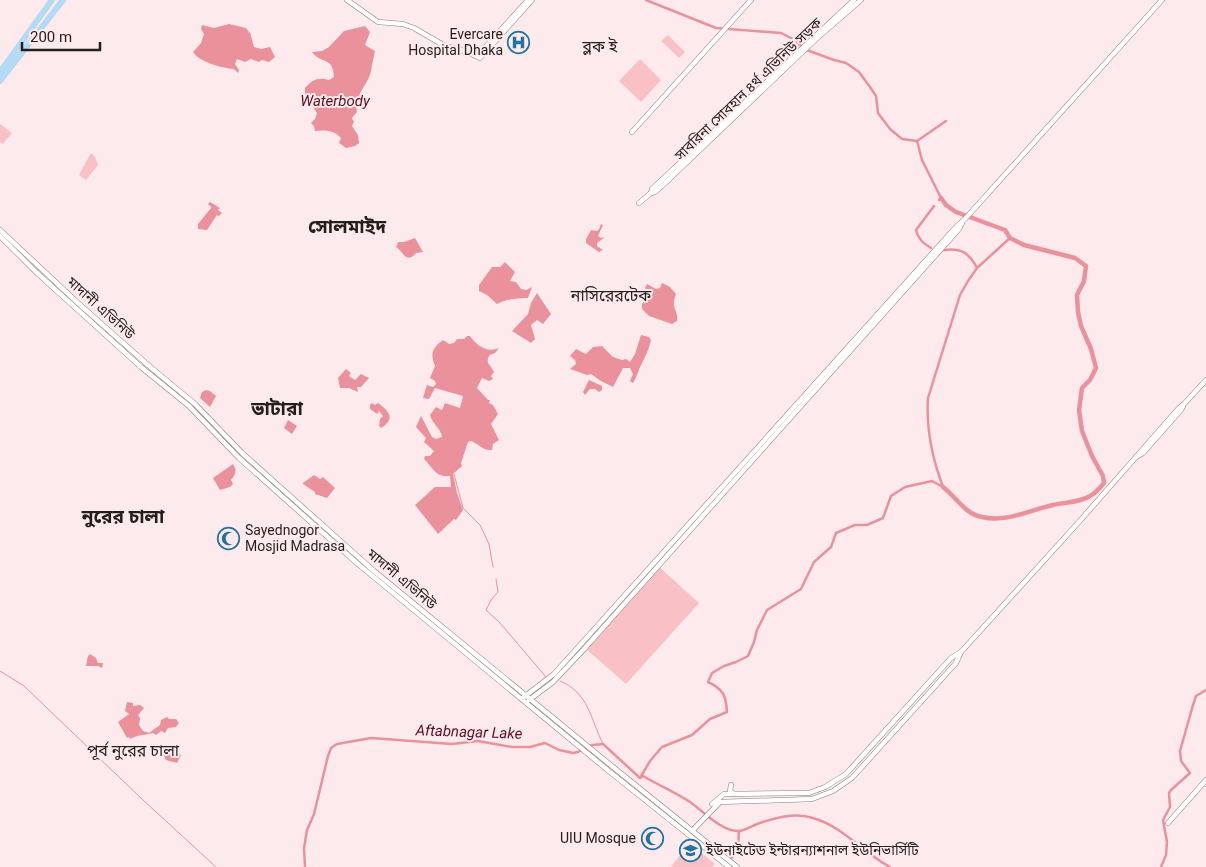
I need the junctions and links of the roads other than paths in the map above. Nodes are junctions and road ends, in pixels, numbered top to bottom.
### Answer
1 (52, 0) edge
2 (63, 0) edge
3 (347, 0) edge
4 (528, 0) edge
5 (532, 0) edge
6 (751, 0) edge
7 (854, 0) edge
8 (861, 0) edge
9 (1162, 0) edge
10 (808, 45) junction
11 (479, 57) junction
12 (0, 72) edge
13 (0, 82) edge
14 (632, 132) dead end
15 (640, 203) dead end
16 (964, 221) junction
17 (0, 230) edge
18 (0, 236) edge
19 (1206, 380) edge
20 (270, 478) junction
21 (265, 481) junction
22 (366, 564) junction
23 (362, 568) junction
24 (579, 646) junction
25 (585, 648) junction
26 (961, 652) junction
27 (471, 654) junction
28 (526, 699) junction
29 (612, 770) junction
30 (1206, 780) edge
31 (731, 785) dead end
32 (812, 792) junction
33 (736, 794) junction
34 (817, 798) junction
35 (714, 805) junction
36 (1168, 823) dead end
37 (691, 830) junction
38 (715, 853) junction
39 (729, 867) edge
40 (737, 867) edge

1 - 12 main road
2 - 13 main road
3 - 11 street
4 - 11 street
5 - 11 street
6 - 14 street
7 - 10 street, সাবরিনা সোবহান ৪র্থ এভিনিউ সড়ক
8 - 10 street, সাবরিনা সোবহান ৪র্থ এভিনিউ সড়ক
9 - 16 street
10 - 15 street, সাবরিনা সোবহান ৪র্থ এভিনিউ সড়ক
16 - 24 street
16 - 25 street
17 - 20 street, মাদানী এভিনিউ
18 - 21 street, মাদানী এভিনিউ
19 - 26 street
20 - 21 street
20 - 22 street, মাদানী এভিনিউ
21 - 23 street, মাদানী এভিনিউ
22 - 23 street
22 - 27 street, মাদানী এভিনিউ
23 - 27 street, মাদানী এভিনিউ
24 - 25 street
24 - 28 street
25 - 28 street
26 - 32 street
26 - 34 street
27 - 28 street, মাদানী এভিনিউ
28 - 29 street, মাদানী এভিনিউ
29 - 37 street
29 - 38 street
30 - 36 street
31 - 33 street
32 - 33 street
32 - 34 street
33 - 35 street
34 - 35 street
35 - 37 street
37 - 38 street
38 - 39 street
38 - 40 street

